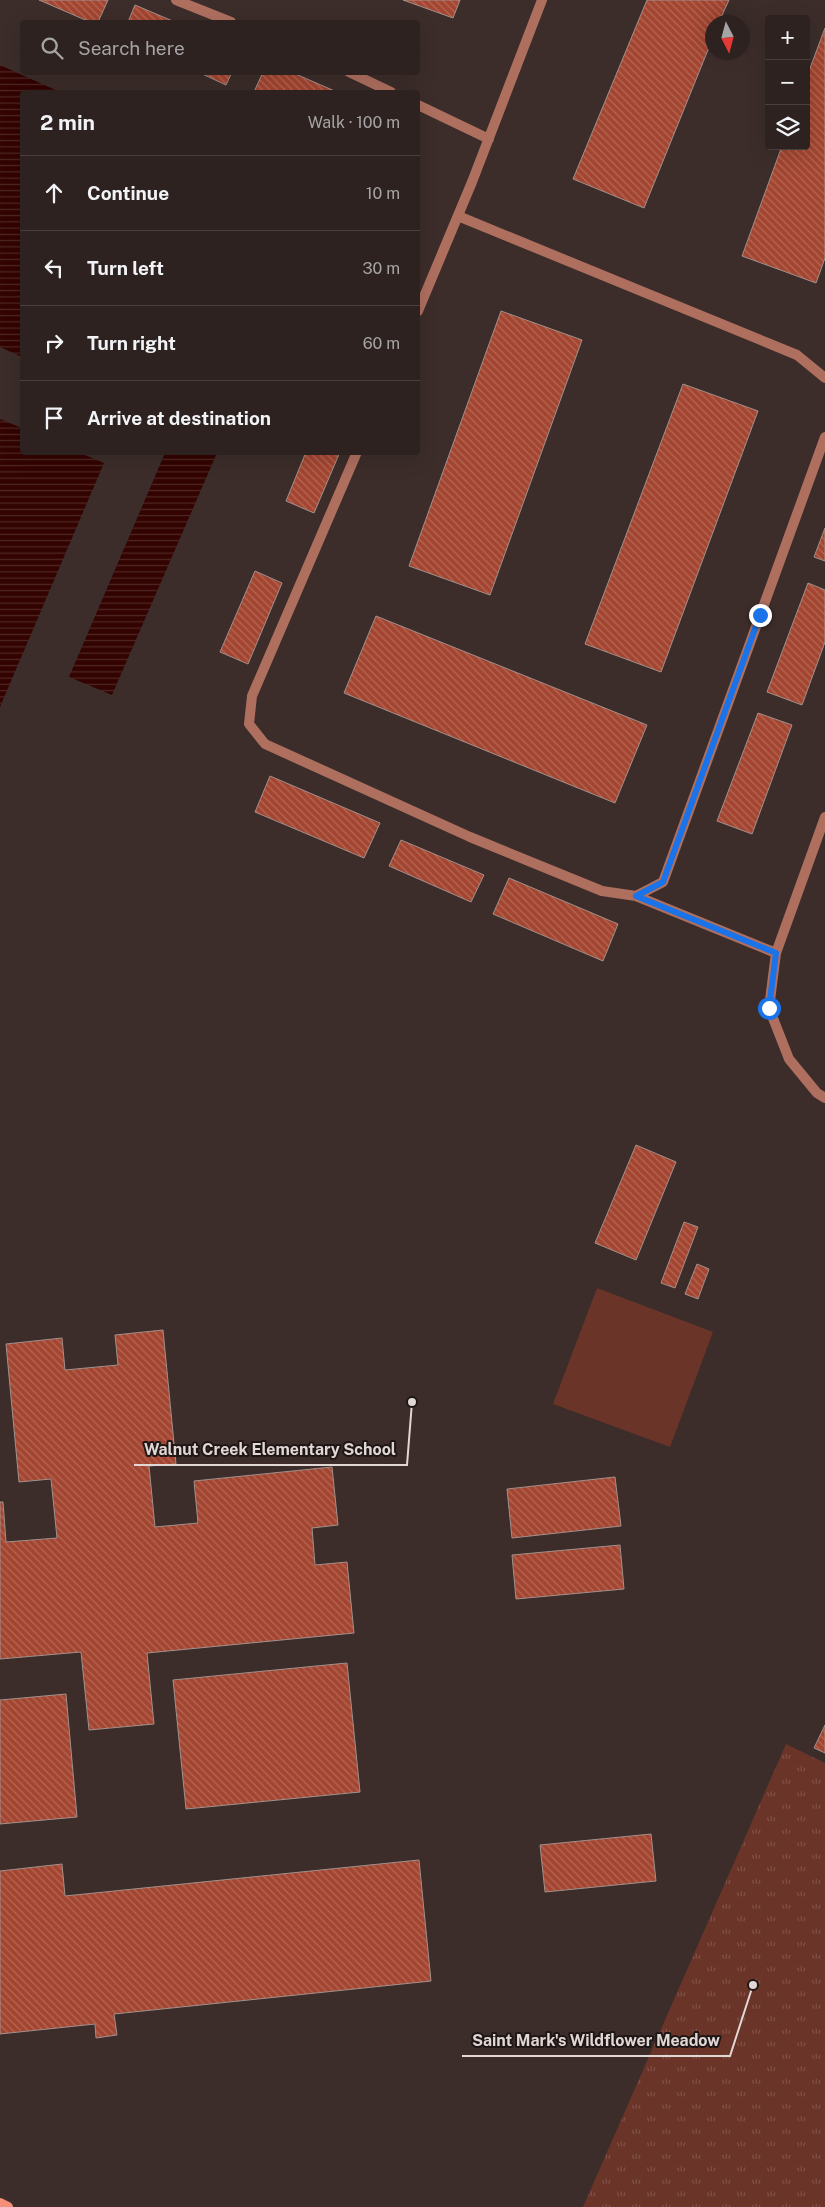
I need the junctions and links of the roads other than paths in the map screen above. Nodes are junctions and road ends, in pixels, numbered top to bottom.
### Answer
1 (176, 0) edge
2 (542, 0) edge
3 (226, 20) edge
4 (355, 75) edge
5 (387, 90) edge
6 (420, 106) edge
7 (489, 139) junction
8 (458, 216) junction
9 (420, 306) edge
10 (825, 378) edge
11 (825, 437) edge
12 (356, 455) edge
13 (825, 817) edge
14 (636, 896) junction
15 (776, 953) junction
16 (825, 1098) edge
17 (0, 2203) edge
18 (8, 2207) edge

1 - 3 lane
2 - 7 lane
4 - 5 lane
6 - 7 lane
7 - 8 lane
8 - 9 lane
8 - 10 lane
11 - 14 lane
12 - 14 lane
13 - 15 lane
14 - 15 lane
15 - 16 lane
17 - 18 main road

